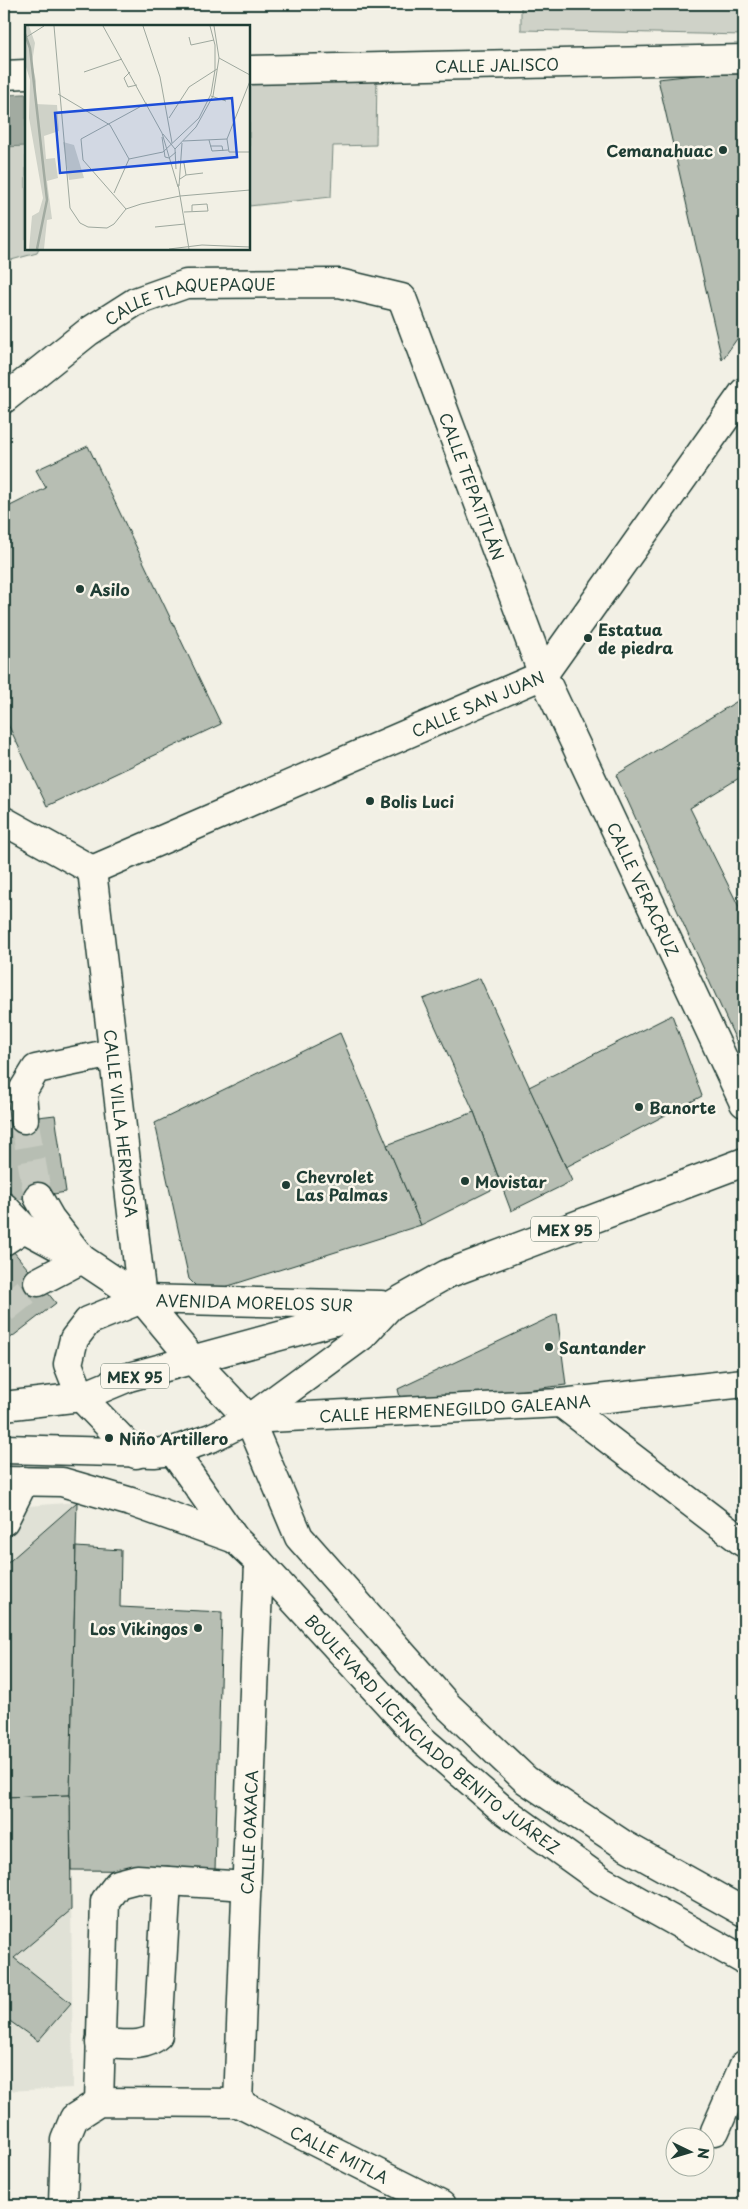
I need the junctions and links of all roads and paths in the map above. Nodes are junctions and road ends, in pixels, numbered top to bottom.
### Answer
1 (744, 59) edge
2 (250, 70) edge
3 (25, 74) edge
4 (4, 75) edge
5 (402, 298) joint
6 (744, 392) edge
7 (4, 399) edge
8 (543, 675) junction
9 (4, 821) edge
10 (92, 870) junction
11 (112, 1053) junction
12 (36, 1068) junction
13 (4, 1086) edge
14 (744, 1103) edge
15 (24, 1119) tunnel mouth
16 (744, 1162) edge
17 (38, 1197) tunnel mouth
18 (4, 1207) edge
19 (14, 1234) edge
20 (82, 1259) junction
21 (38, 1282) tunnel mouth
22 (142, 1299) junction
23 (390, 1306) junction
24 (192, 1359) junction
25 (744, 1383) edge
26 (81, 1398) junction
27 (561, 1403) junction
28 (4, 1406) edge
29 (249, 1419) junction
30 (4, 1448) edge
31 (173, 1451) junction
32 (136, 1454) junction
33 (14, 1481) edge
34 (4, 1521) edge
35 (234, 1539) junction
36 (744, 1544) edge
37 (259, 1562) junction
38 (167, 1881) junction
39 (246, 1886) junction
40 (744, 1912) edge
41 (744, 1960) edge
42 (100, 2043) junction
43 (744, 2065) edge
44 (99, 2102) junction
45 (238, 2103) junction
46 (716, 2127) edge
47 (64, 2205) edge
48 (441, 2205) edge

1 - 2 street, CALLE JALISCO
3 - 4 street
5 - 7 street, CALLE TLAQUEPAQUE
5 - 8 street, CALLE TEPATITLÁN
6 - 8 street, CALLE SAN JUAN
8 - 10 street, CALLE SAN JUAN
8 - 14 street, CALLE VERACRUZ
9 - 10 street
10 - 11 street, CALLE VILLA HERMOSA
11 - 12 street
11 - 22 street, CALLE VILLA HERMOSA
12 - 13 street
12 - 15 street
16 - 23 street, MEX 95
17 - 20 street
18 - 19 street
19 - 20 street
20 - 21 street
20 - 22 street
22 - 23 street, AVENIDA MORELOS SUR
22 - 24 street
22 - 26 street, AVENIDA MORELOS SUR
23 - 24 street, AVENIDA MORELOS SUR / MEX 95
23 - 29 street, AVENIDA MORELOS SUR / MEX 95
24 - 26 street, AVENIDA MORELOS SUR / MEX 95
24 - 29 street
25 - 27 street, CALLE HERMENEGILDO GALEANA
26 - 28 street, AVENIDA MORELOS SUR / MEX 95
26 - 32 street, AVENIDA MORELOS SUR
27 - 29 street, CALLE HERMENEGILDO GALEANA
27 - 36 street
29 - 31 street, AVENIDA MORELOS SUR / MEX 95
29 - 40 street, BOULEVARD LICENCIADO BENITO JUÁREZ
30 - 32 street, AVENIDA MORELOS SUR / MEX 95
31 - 32 street, AVENIDA MORELOS SUR / MEX 95
31 - 35 street, BOULEVARD LICENCIADO BENITO JUÁREZ
33 - 34 street
33 - 35 street
35 - 37 street, BOULEVARD LICENCIADO BENITO JUÁREZ
37 - 39 street, CALLE OAXACA
37 - 41 street, BOULEVARD LICENCIADO BENITO JUÁREZ
38 - 39 street
38 - 42 street
38 - 42 street
39 - 45 street, CALLE OAXACA
42 - 44 street
43 - 46 street
44 - 45 street
44 - 47 street
45 - 48 street, CALLE MITLA

